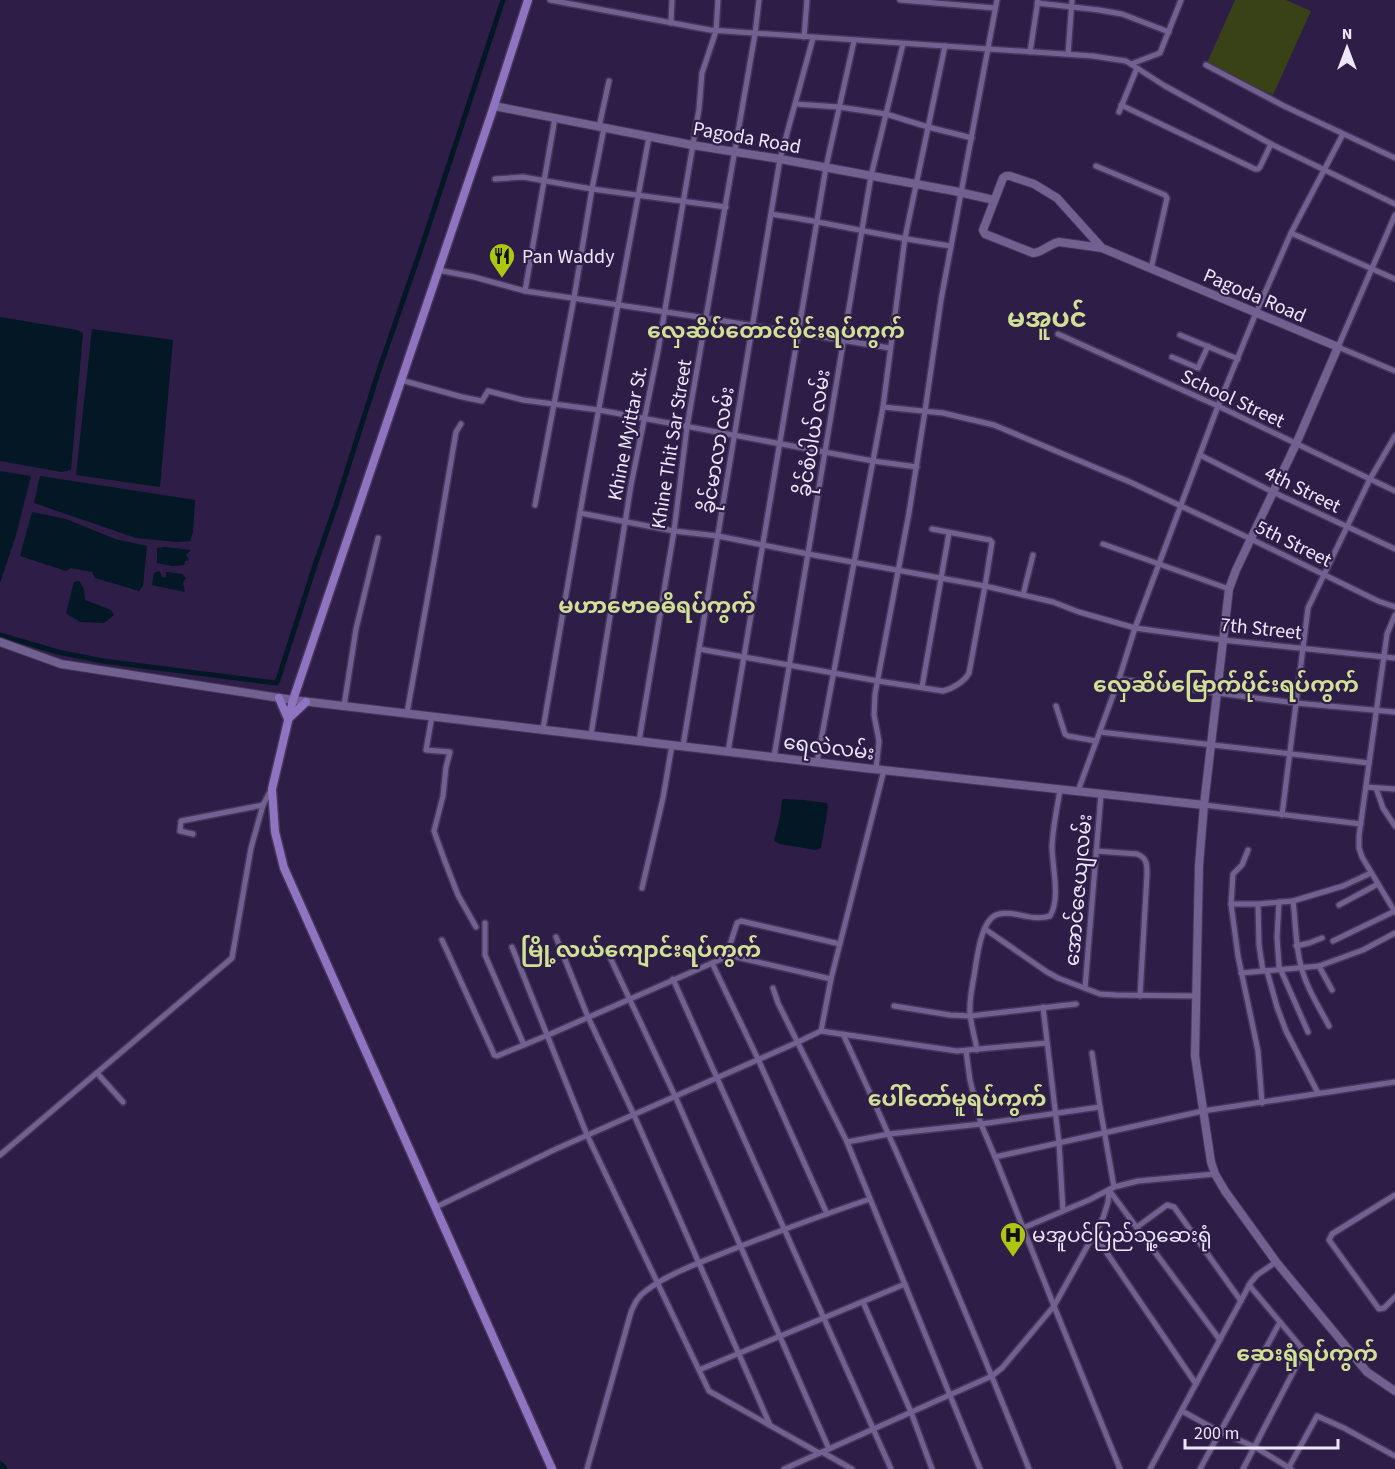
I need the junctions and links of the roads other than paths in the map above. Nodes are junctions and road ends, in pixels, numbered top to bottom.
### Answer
1 (528, 0) edge
2 (550, 0) edge
3 (672, 0) edge
4 (718, 0) edge
5 (759, 0) edge
6 (807, 0) edge
7 (900, 0) edge
8 (996, 0) edge
9 (1182, 0) edge
10 (1037, 1) edge
11 (1072, 3) edge
12 (995, 8) junction
13 (671, 23) junction
14 (716, 31) junction
15 (1169, 32) junction
16 (755, 34) junction
17 (804, 37) junction
18 (813, 38) junction
19 (855, 41) junction
20 (903, 44) junction
21 (945, 46) junction
22 (988, 49) junction
23 (1030, 52) junction
24 (1068, 54) junction
25 (1131, 64) junction
26 (1206, 65) dead end
27 (1137, 68) junction
28 (609, 81) dead end
29 (795, 104) junction
30 (494, 106) junction
31 (839, 107) junction
32 (886, 114) junction
33 (555, 118) junction
34 (602, 127) junction
35 (928, 127) junction
36 (1343, 134) junction
37 (649, 137) junction
38 (972, 138) junction
39 (1271, 144) junction
40 (692, 145) junction
41 (735, 152) junction
42 (1395, 158) edge
43 (780, 159) junction
44 (1096, 166) dead end
45 (826, 167) junction
46 (1324, 170) junction
47 (871, 176) junction
48 (495, 179) dead end
49 (544, 181) junction
50 (916, 184) junction
51 (592, 189) junction
52 (961, 193) junction
53 (638, 195) junction
54 (994, 200) junction
55 (683, 202) junction
56 (1395, 204) edge
57 (726, 207) junction
58 (771, 214) junction
59 (1395, 215) edge
60 (817, 221) junction
61 (862, 231) junction
62 (1291, 233) junction
63 (905, 238) junction
64 (951, 246) junction
65 (1102, 248) junction
66 (1151, 269) junction
67 (1372, 269) junction
68 (438, 270) junction
69 (1395, 279) edge
70 (525, 291) junction
71 (574, 298) junction
72 (619, 305) junction
73 (665, 311) junction
74 (1256, 313) junction
75 (706, 318) junction
76 (753, 326) junction
77 (798, 333) junction
78 (1058, 334) dead end
79 (1180, 335) dead end
80 (843, 340) junction
81 (1208, 346) junction
82 (1338, 347) junction
83 (890, 348) junction
84 (1172, 357) dead end
85 (1238, 358) junction
86 (1395, 371) edge
87 (401, 380) junction
88 (555, 403) junction
89 (883, 406) junction
90 (1218, 406) junction
91 (599, 410) junction
92 (926, 411) junction
93 (645, 419) junction
94 (461, 424) dead end
95 (687, 427) junction
96 (735, 435) junction
97 (1395, 436) edge
98 (779, 443) junction
99 (1296, 444) junction
100 (825, 452) junction
101 (1200, 455) junction
102 (873, 461) junction
103 (916, 467) junction
104 (1370, 478) junction
105 (1395, 490) edge
106 (1273, 492) junction
107 (536, 505) dead end
108 (1180, 506) junction
109 (580, 513) junction
110 (625, 522) junction
111 (1346, 527) junction
112 (932, 529) dead end
113 (674, 531) junction
114 (950, 533) junction
115 (718, 536) junction
116 (378, 538) dead end
117 (1251, 539) junction
118 (1103, 544) dead end
119 (762, 545) junction
120 (1395, 549) edge
121 (808, 554) junction
122 (1033, 555) dead end
123 (854, 561) junction
124 (1160, 564) junction
125 (898, 570) junction
126 (1323, 574) junction
127 (942, 578) junction
128 (985, 586) junction
129 (1229, 589) junction
130 (1023, 595) junction
131 (1395, 608) edge
132 (1395, 615) edge
133 (1134, 628) junction
134 (1223, 639) junction
135 (0, 642) edge
136 (1303, 648) junction
137 (699, 649) junction
138 (744, 657) junction
139 (1384, 657) junction
140 (1395, 658) edge
141 (789, 665) junction
142 (834, 673) junction
143 (1119, 679) junction
144 (878, 681) junction
145 (922, 687) junction
146 (1217, 693) junction
147 (279, 698) junction
148 (293, 700) junction
149 (306, 702) junction
150 (1296, 703) junction
151 (344, 706) junction
152 (1056, 706) dead end
153 (1376, 710) junction
154 (1395, 712) edge
155 (407, 713) junction
156 (432, 716) junction
157 (288, 719) junction
158 (543, 729) junction
159 (1100, 732) junction
160 (591, 735) junction
161 (639, 741) junction
162 (1096, 741) junction
163 (672, 745) junction
164 (683, 746) junction
165 (1211, 746) junction
166 (728, 752) junction
167 (1290, 754) junction
168 (774, 757) junction
169 (818, 762) junction
170 (1369, 763) junction
171 (880, 770) junction
172 (1366, 787) junction
173 (1376, 788) junction
174 (272, 789) junction
175 (1395, 789) edge
176 (1060, 790) junction
177 (1078, 791) junction
178 (1101, 794) junction
179 (263, 805) junction
180 (1204, 805) junction
181 (1282, 815) junction
182 (1361, 824) junction
183 (1395, 826) edge
184 (192, 834) dead end
185 (1096, 850) junction
186 (1248, 850) dead end
187 (1371, 873) junction
188 (1378, 884) junction
189 (642, 888) dead end
190 (1293, 901) junction
191 (1279, 902) junction
192 (1231, 904) junction
193 (1258, 904) junction
194 (1339, 905) dead end
195 (1395, 911) edge
196 (485, 923) dead end
197 (476, 927) dead end
198 (985, 929) junction
199 (1395, 933) edge
200 (556, 937) dead end
201 (1322, 938) dead end
202 (442, 940) dead end
203 (1333, 941) dead end
204 (840, 944) junction
205 (1296, 946) junction
206 (512, 947) dead end
207 (608, 953) dead end
208 (726, 957) junction
209 (712, 963) junction
210 (1318, 966) junction
211 (1301, 968) junction
212 (1281, 970) junction
213 (1265, 971) junction
214 (1241, 973) junction
215 (673, 979) junction
216 (831, 979) junction
217 (773, 988) dead end
218 (1085, 988) junction
219 (1332, 990) dead end
220 (1140, 996) junction
221 (1196, 996) junction
222 (630, 999) junction
223 (1076, 1004) dead end
224 (894, 1006) dead end
225 (1043, 1007) junction
226 (970, 1016) junction
227 (588, 1017) junction
228 (1329, 1026) dead end
229 (821, 1031) junction
230 (1308, 1032) dead end
231 (843, 1034) junction
232 (548, 1035) junction
233 (798, 1042) junction
234 (1047, 1043) junction
235 (524, 1045) junction
236 (977, 1050) junction
237 (966, 1051) junction
238 (1092, 1053) dead end
239 (758, 1059) junction
240 (97, 1073) junction
241 (717, 1077) junction
242 (1395, 1082) edge
243 (1318, 1093) junction
244 (675, 1096) junction
245 (123, 1102) dead end
246 (1262, 1103) junction
247 (1100, 1107) junction
248 (1203, 1111) junction
249 (1056, 1114) junction
250 (634, 1115) junction
251 (981, 1124) junction
252 (1105, 1133) junction
253 (889, 1134) junction
254 (587, 1135) junction
255 (847, 1142) junction
256 (1059, 1143) junction
257 (0, 1155) edge
258 (995, 1157) junction
259 (1215, 1174) junction
260 (1111, 1189) junction
261 (1395, 1195) edge
262 (870, 1199) junction
263 (436, 1207) junction
264 (1063, 1211) junction
265 (827, 1214) junction
266 (1137, 1227) junction
267 (1023, 1228) junction
268 (784, 1229) junction
269 (1094, 1234) junction
270 (741, 1247) junction
271 (1276, 1262) junction
272 (698, 1263) junction
273 (658, 1282) junction
274 (905, 1284) junction
275 (1250, 1285) junction
276 (1395, 1297) edge
277 (1241, 1301) junction
278 (863, 1302) junction
279 (1054, 1306) junction
280 (824, 1318) junction
281 (1280, 1322) junction
282 (780, 1336) junction
283 (1220, 1340) junction
284 (739, 1353) junction
285 (699, 1370) junction
286 (992, 1376) junction
287 (1196, 1384) junction
288 (1395, 1391) edge
289 (950, 1395) junction
290 (1182, 1411) junction
291 (911, 1412) junction
292 (771, 1426) junction
293 (873, 1429) junction
294 (1220, 1432) junction
295 (1255, 1447) junction
296 (829, 1449) junction
297 (821, 1453) junction
298 (1395, 1456) edge
299 (795, 1467) edge
300 (552, 1469) edge
301 (587, 1469) edge
302 (784, 1469) edge
303 (852, 1469) edge
304 (891, 1469) edge
305 (932, 1469) edge
306 (980, 1469) edge
307 (1029, 1469) edge
308 (1120, 1469) edge
309 (1150, 1469) edge
310 (1200, 1469) edge
311 (1243, 1469) edge
312 (1289, 1469) edge

1 - 30 main road
2 - 13 street
3 - 13 street
4 - 14 street, Khine Myittar St.
5 - 16 street, Khine Thit Sar Street
6 - 17 street
7 - 12 street
8 - 12 street
9 - 15 street
10 - 11 street
10 - 23 street
11 - 15 street
11 - 24 street
12 - 22 street
13 - 14 street
14 - 16 street
14 - 40 street, Khine Myittar St.
15 - 25 street
16 - 17 street
16 - 41 street, Khine Thit Sar Street
17 - 18 street
18 - 19 street
18 - 29 street, ခိုင်မာလာ လမ်း
19 - 20 street
19 - 31 street
20 - 21 street
20 - 32 street, ခိုင်စံပါယ် လမ်း
21 - 22 street
21 - 35 street
22 - 23 street
22 - 38 street
23 - 24 street
24 - 25 street
25 - 27 street
26 - 36 street
27 - 39 street
27 - 39 street
28 - 34 street
29 - 31 street
29 - 43 street, ခိုင်မာလာ လမ်း
30 - 33 main road, Pagoda Road
30 - 68 main road
31 - 32 street
31 - 45 street
32 - 35 street
32 - 47 street, ခိုင်စံပါယ် လမ်း
33 - 34 main road, Pagoda Road
33 - 49 street
34 - 37 main road, Pagoda Road
34 - 51 street
35 - 38 street
35 - 50 street
36 - 42 street
36 - 46 street
37 - 40 main road, Pagoda Road
37 - 53 street
38 - 52 street
39 - 46 street
40 - 41 main road, Pagoda Road
40 - 55 street, Khine Myittar St.
41 - 43 main road, Pagoda Road
41 - 57 street, Khine Thit Sar Street
43 - 45 main road, Pagoda Road
43 - 58 street, ခိုင်မာလာ လမ်း
44 - 66 street
45 - 47 main road, Pagoda Road
45 - 60 street
46 - 56 street
46 - 62 street
47 - 50 main road, Pagoda Road
47 - 61 street, ခိုင်စံပါယ် လမ်း
48 - 49 street
49 - 51 street
49 - 70 street
50 - 52 main road, Pagoda Road
50 - 63 street
51 - 53 street
51 - 71 street
52 - 54 main road, Pagoda Road
52 - 64 street
53 - 55 street
53 - 72 street
54 - 65 main road, Pagoda Road
54 - 65 main road, Pagoda Road
55 - 57 street
55 - 73 street, Khine Myittar St.
57 - 75 street, Khine Thit Sar Street
58 - 60 street
58 - 76 street, ခိုင်မာလာ လမ်း
59 - 67 street
60 - 61 street
60 - 77 street
61 - 63 street
61 - 80 street, ခိုင်စံပါယ် လမ်း
62 - 67 street
62 - 74 street
63 - 64 street
63 - 83 street
64 - 92 street
65 - 66 main road, Pagoda Road
66 - 74 main road, Pagoda Road
67 - 69 street
67 - 82 street
68 - 70 street
68 - 87 main road
70 - 71 street
71 - 72 street
71 - 88 street
72 - 73 street
72 - 91 street
73 - 75 street
73 - 93 street, Khine Myittar St.
74 - 82 main road, Pagoda Road
74 - 85 street
75 - 76 street
75 - 95 street, Khine Thit Sar Street
76 - 77 street
76 - 96 street, ခိုင်မာလာ လမ်း
77 - 80 street
77 - 98 street
78 - 90 street, School Street
79 - 81 street
80 - 83 street
80 - 100 street, ခိုင်စံပါယ် လမ်း
81 - 84 street
81 - 85 street
82 - 86 street, Pagoda Road
82 - 99 main road
83 - 89 street
85 - 90 street
87 - 88 street
87 - 148 main road
88 - 91 street
88 - 107 street
89 - 92 street, 5th Street
89 - 102 street
90 - 99 street, School Street
90 - 101 street
91 - 93 street
91 - 109 street
92 - 103 street
92 - 108 street, 5th Street
93 - 95 street
93 - 110 street, Khine Myittar St.
94 - 155 street
95 - 96 street
95 - 113 street, Khine Thit Sar Street
96 - 98 street
96 - 115 street, ခိုင်မာလာ လမ်း
97 - 104 street
98 - 100 street
98 - 119 street
99 - 104 street, School Street
99 - 106 main road
100 - 102 street
100 - 121 street, ခိုင်စံပါယ် လမ်း
101 - 106 street, 4th Street
101 - 108 street
102 - 103 street
102 - 123 street
103 - 125 street
104 - 105 street, School Street
104 - 111 street
106 - 111 street, 4th Street
106 - 117 main road
108 - 117 street, 5th Street
108 - 124 street
109 - 110 street, 7th Street
109 - 158 street
110 - 113 street, 7th Street
110 - 160 street, Khine Myittar St.
111 - 120 street, 4th Street
111 - 126 street
112 - 114 street
113 - 115 street, 7th Street
113 - 161 street, Khine Thit Sar Street
114 - 127 street
114 - 128 street
115 - 119 street, 7th Street
115 - 137 street, ခိုင်မာလာ လမ်း
116 - 151 street
117 - 126 street, 5th Street
117 - 129 main road
118 - 124 street
119 - 121 street, 7th Street
119 - 138 street
121 - 123 street, 7th Street
121 - 141 street, ခိုင်စံပါယ် လမ်း
122 - 130 street
123 - 125 street, 7th Street
123 - 142 street
124 - 129 street
124 - 133 street
125 - 127 street, 7th Street
125 - 144 street
126 - 131 street, 5th Street
126 - 136 street
127 - 128 street, 7th Street
127 - 145 street
128 - 130 street, 7th Street
128 - 145 street
129 - 134 main road
130 - 133 street, 7th Street
132 - 139 street
133 - 134 street, 7th Street
133 - 143 street
134 - 136 street, 7th Street
134 - 146 main road
135 - 147 main road, ရေလဲလမ်း
136 - 139 street, 7th Street
136 - 150 street
137 - 138 street
137 - 164 street, ခိုင်မာလာ လမ်း
138 - 141 street
138 - 166 street
139 - 140 street, 7th Street
139 - 153 street
141 - 142 street
141 - 168 street, ခိုင်စံပါယ် လမ်း
142 - 144 street
142 - 169 street
143 - 146 street
143 - 159 street
144 - 145 street
144 - 171 street
146 - 150 street
146 - 165 main road
147 - 148 main road, ရေလဲလမ်း
147 - 157 main road
148 - 149 main road, ရေလဲလမ်း
148 - 157 main road
149 - 151 main road, ရေလဲလမ်း
149 - 157 main road
150 - 153 street
150 - 167 street
151 - 155 main road, ရေလဲလမ်း
152 - 162 street
153 - 154 street
153 - 170 street
155 - 156 main road, ရေလဲလမ်း
156 - 158 main road, ရေလဲလမ်း
156 - 197 street
157 - 174 main road
158 - 160 main road, ရေလဲလမ်း
159 - 162 street
159 - 165 street
160 - 161 main road, ရေလဲလမ်း
161 - 163 main road, ရေလဲလမ်း
162 - 177 street
163 - 164 main road, ရေလဲလမ်း
163 - 189 street
164 - 166 main road, ရေလဲလမ်း
165 - 167 street
165 - 180 main road
166 - 168 main road, ရေလဲလမ်း
167 - 170 street
167 - 181 street
168 - 169 main road, ရေလဲလမ်း
169 - 171 main road, ရေလဲလမ်း
170 - 172 street
171 - 176 main road, ရေလဲလမ်း
171 - 204 street
172 - 173 street
172 - 182 street
173 - 175 street
173 - 183 street
174 - 179 street
174 - 263 main road
176 - 177 main road, ရေလဲလမ်း
176 - 198 street
177 - 178 main road, ရေလဲလမ်း
178 - 180 main road, ရေလဲလမ်း
178 - 185 street, အောင်ဇေယျလမ်း
179 - 184 street
179 - 240 street
180 - 181 street, ရေလဲလမ်း
180 - 221 main road
181 - 182 street, ရေလဲလမ်း
182 - 187 street
185 - 218 street, အောင်ဇေယျလမ်း
185 - 220 street
186 - 192 street
187 - 188 street
187 - 190 street
188 - 194 street
188 - 195 street
190 - 191 street
190 - 205 street
191 - 193 street
191 - 212 street
192 - 193 street
192 - 214 street
193 - 213 street
195 - 203 street
196 - 235 street
198 - 218 street
198 - 226 street
199 - 210 street
200 - 227 street
201 - 205 street
202 - 235 street
204 - 208 street
204 - 216 street
205 - 211 street
206 - 232 street
207 - 222 street
208 - 209 street
208 - 216 street
209 - 215 street
209 - 239 street
210 - 211 street
210 - 219 street
211 - 212 street
211 - 228 street
212 - 213 street
212 - 230 street
213 - 214 street
213 - 243 street
214 - 246 street
215 - 222 street
215 - 241 street
216 - 229 street
217 - 233 street
218 - 220 street
220 - 221 street
221 - 248 main road
222 - 227 street
222 - 244 street
223 - 225 street
224 - 226 street
225 - 226 street
225 - 234 street
226 - 236 street
227 - 232 street
227 - 250 street
229 - 231 street
229 - 233 street
231 - 237 street
231 - 253 street
232 - 235 street
232 - 254 street
233 - 239 street
233 - 255 street
234 - 236 street
234 - 249 street
236 - 237 street
237 - 251 street
238 - 247 street
239 - 241 street
239 - 265 street
240 - 245 street
240 - 257 street
241 - 244 street
241 - 268 street
242 - 243 street
243 - 246 street
244 - 250 street
244 - 270 street
246 - 248 street
247 - 249 street
247 - 252 street
248 - 252 street
248 - 259 main road
249 - 251 street
249 - 256 street
250 - 254 street
250 - 272 street
251 - 253 street
251 - 258 street
252 - 256 street
252 - 260 street
253 - 255 street
253 - 286 street
254 - 263 street
254 - 273 street
255 - 262 street
256 - 258 street
256 - 264 street
258 - 267 street
259 - 260 street
259 - 271 main road
260 - 264 street
260 - 266 street
260 - 269 street
261 - 276 street
262 - 265 street
262 - 274 street
263 - 300 main road
264 - 267 street
265 - 268 street
266 - 277 street
266 - 283 street
267 - 279 street
268 - 270 street
268 - 280 street
269 - 279 street
269 - 287 street
270 - 272 street
270 - 282 street
271 - 275 street
271 - 288 main road
272 - 273 street
272 - 284 street
273 - 285 street
273 - 301 street
274 - 278 street
274 - 289 street
275 - 277 street
275 - 281 street
277 - 283 street
278 - 280 street
278 - 291 street
279 - 286 street
279 - 308 street
280 - 282 street
280 - 293 street
281 - 294 street
281 - 295 street
282 - 284 street
282 - 296 street
283 - 287 street
284 - 285 street
284 - 292 street
285 - 292 street
286 - 289 street
286 - 307 street
287 - 290 street
289 - 291 street
289 - 306 street
290 - 294 street
290 - 309 street
291 - 293 street
291 - 305 street
292 - 297 street
293 - 296 street
293 - 304 street
294 - 295 street
294 - 310 street
295 - 311 street
295 - 312 street
296 - 297 street
297 - 299 street
297 - 303 street
298 - 312 street
299 - 302 street

